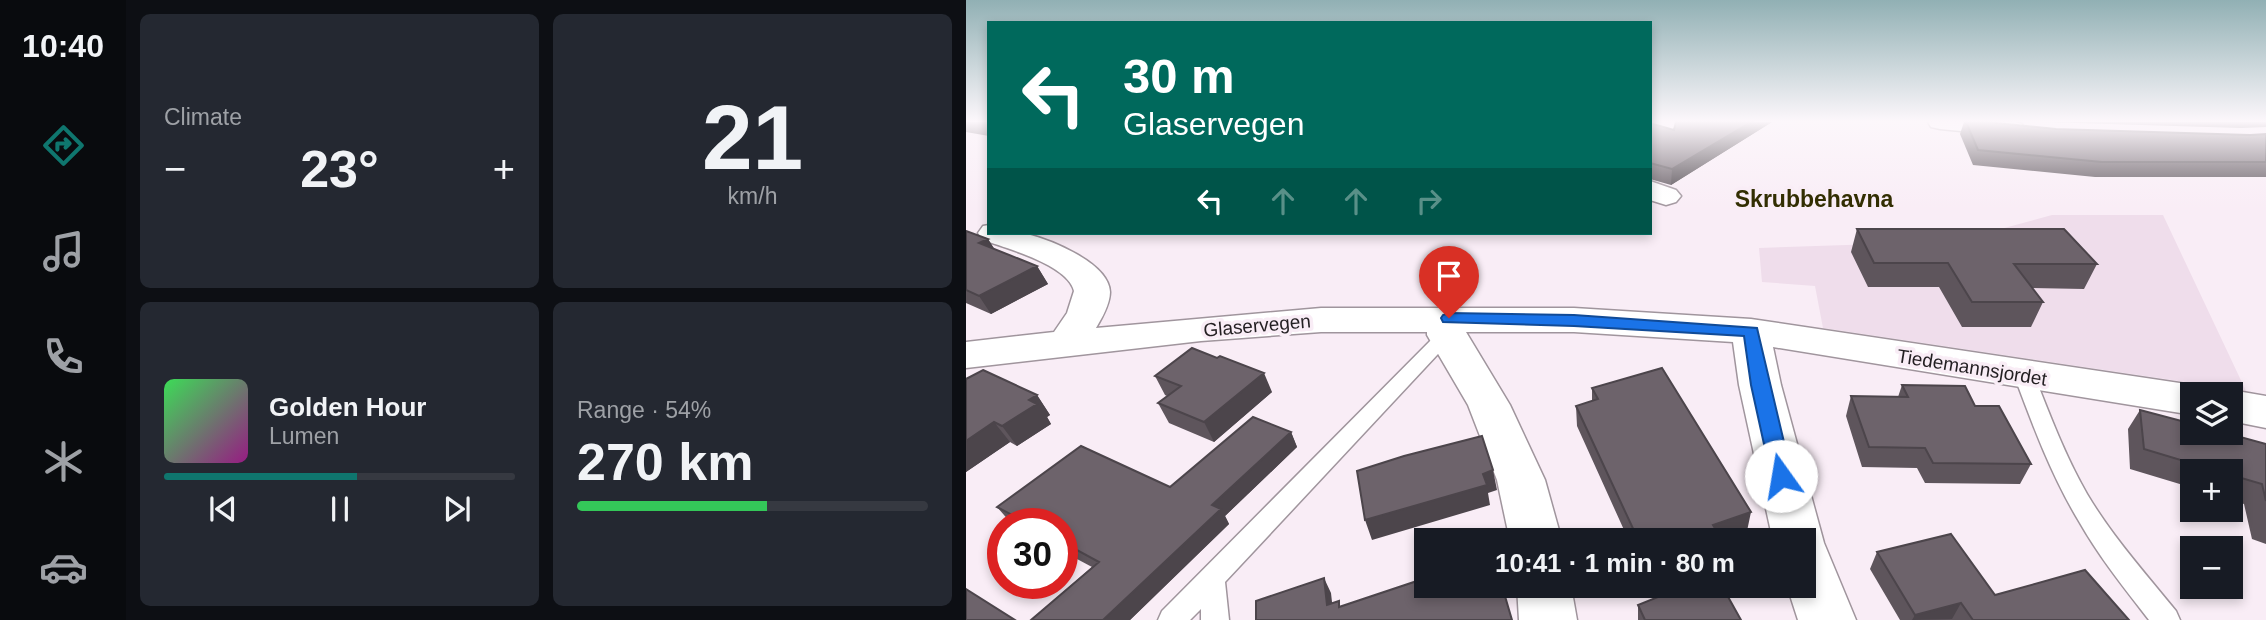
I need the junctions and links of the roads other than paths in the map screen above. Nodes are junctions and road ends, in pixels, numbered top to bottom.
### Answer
1 (966, 223) edge
2 (987, 231) edge
3 (999, 235) edge
4 (1447, 327) junction
5 (1751, 331) junction
6 (1066, 345) junction
7 (966, 355) edge
8 (2024, 375) junction
9 (2180, 398) edge
10 (2243, 407) edge
11 (2266, 412) edge
12 (1533, 528) edge
13 (1796, 528) edge
14 (1212, 578) junction
15 (1816, 589) edge
16 (1545, 598) edge
17 (1172, 620) edge
18 (1215, 620) edge
19 (1548, 620) edge
20 (1827, 620) edge
21 (2166, 620) edge

1 - 2 street
3 - 6 street
4 - 5 street, Glaservegen
4 - 6 street, Glaservegen
4 - 12 street
4 - 14 lane
5 - 8 street, Tiedemannsjordet
5 - 13 street
6 - 7 street, Glaservegen
8 - 9 street, Tiedemannsjordet
8 - 21 lane
10 - 11 street
14 - 17 lane
14 - 18 lane
15 - 20 street
16 - 19 street

